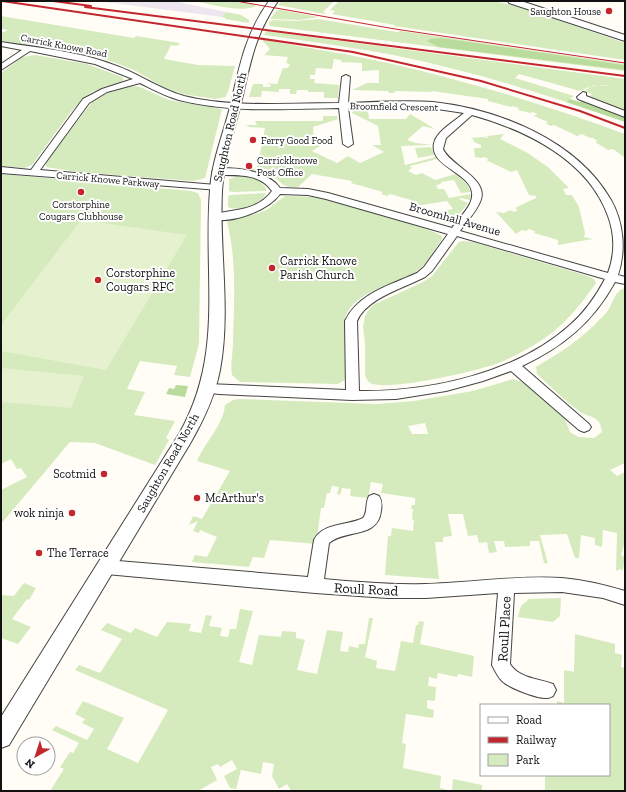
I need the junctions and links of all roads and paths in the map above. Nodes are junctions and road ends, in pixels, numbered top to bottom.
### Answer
1 (274, 1) edge
2 (512, 1) edge
3 (625, 38) edge
4 (1, 44) edge
5 (28, 49) junction
6 (1, 68) edge
7 (346, 77) dead end
8 (140, 80) junction
9 (581, 97) dead end
10 (236, 104) junction
11 (343, 105) junction
12 (470, 112) junction
13 (625, 114) edge
14 (348, 144) dead end
15 (1, 170) edge
16 (33, 173) junction
17 (217, 180) junction
18 (277, 191) junction
19 (214, 217) junction
20 (455, 232) junction
21 (612, 277) junction
22 (625, 281) edge
23 (513, 365) junction
24 (207, 389) junction
25 (353, 395) junction
26 (584, 428) dead end
27 (374, 500) dead end
28 (106, 568) junction
29 (315, 586) junction
30 (507, 586) junction
31 (625, 598) edge
32 (547, 690) dead end
33 (1, 737) edge

1 - 10 street, Saughton Road North
2 - 3 street
4 - 5 street, Carrick Knowe Road
5 - 6 street
5 - 8 street, Carrick Knowe Road
7 - 11 street, Broomfield Crescent
8 - 10 street, Carrick Knowe Road
8 - 16 street
9 - 13 street
10 - 11 street, Broomfield Crescent
10 - 17 street, Saughton Road North
11 - 12 street, Broomfield Crescent
11 - 14 street, Broomfield Crescent
12 - 20 street
12 - 21 street, Broomfield Crescent
15 - 16 street, Carrick Knowe Parkway
16 - 17 street, Carrick Knowe Parkway
17 - 18 street
17 - 19 street, Saughton Road North
18 - 19 street
18 - 20 street, Broomhall Avenue
19 - 24 street, Saughton Road North
20 - 21 street, Broomhall Avenue
20 - 25 street
21 - 22 street, Broomhall Avenue
21 - 23 street, Broomfield Crescent
23 - 25 street, Broomfield Crescent
23 - 26 street
24 - 25 street, Broomfield Crescent
24 - 28 street, Saughton Road North
27 - 29 street
28 - 29 street, Roull Road
28 - 33 street, Saughton Road North
29 - 30 street, Roull Road
30 - 31 street, Roull Road
30 - 32 street, Roull Place

